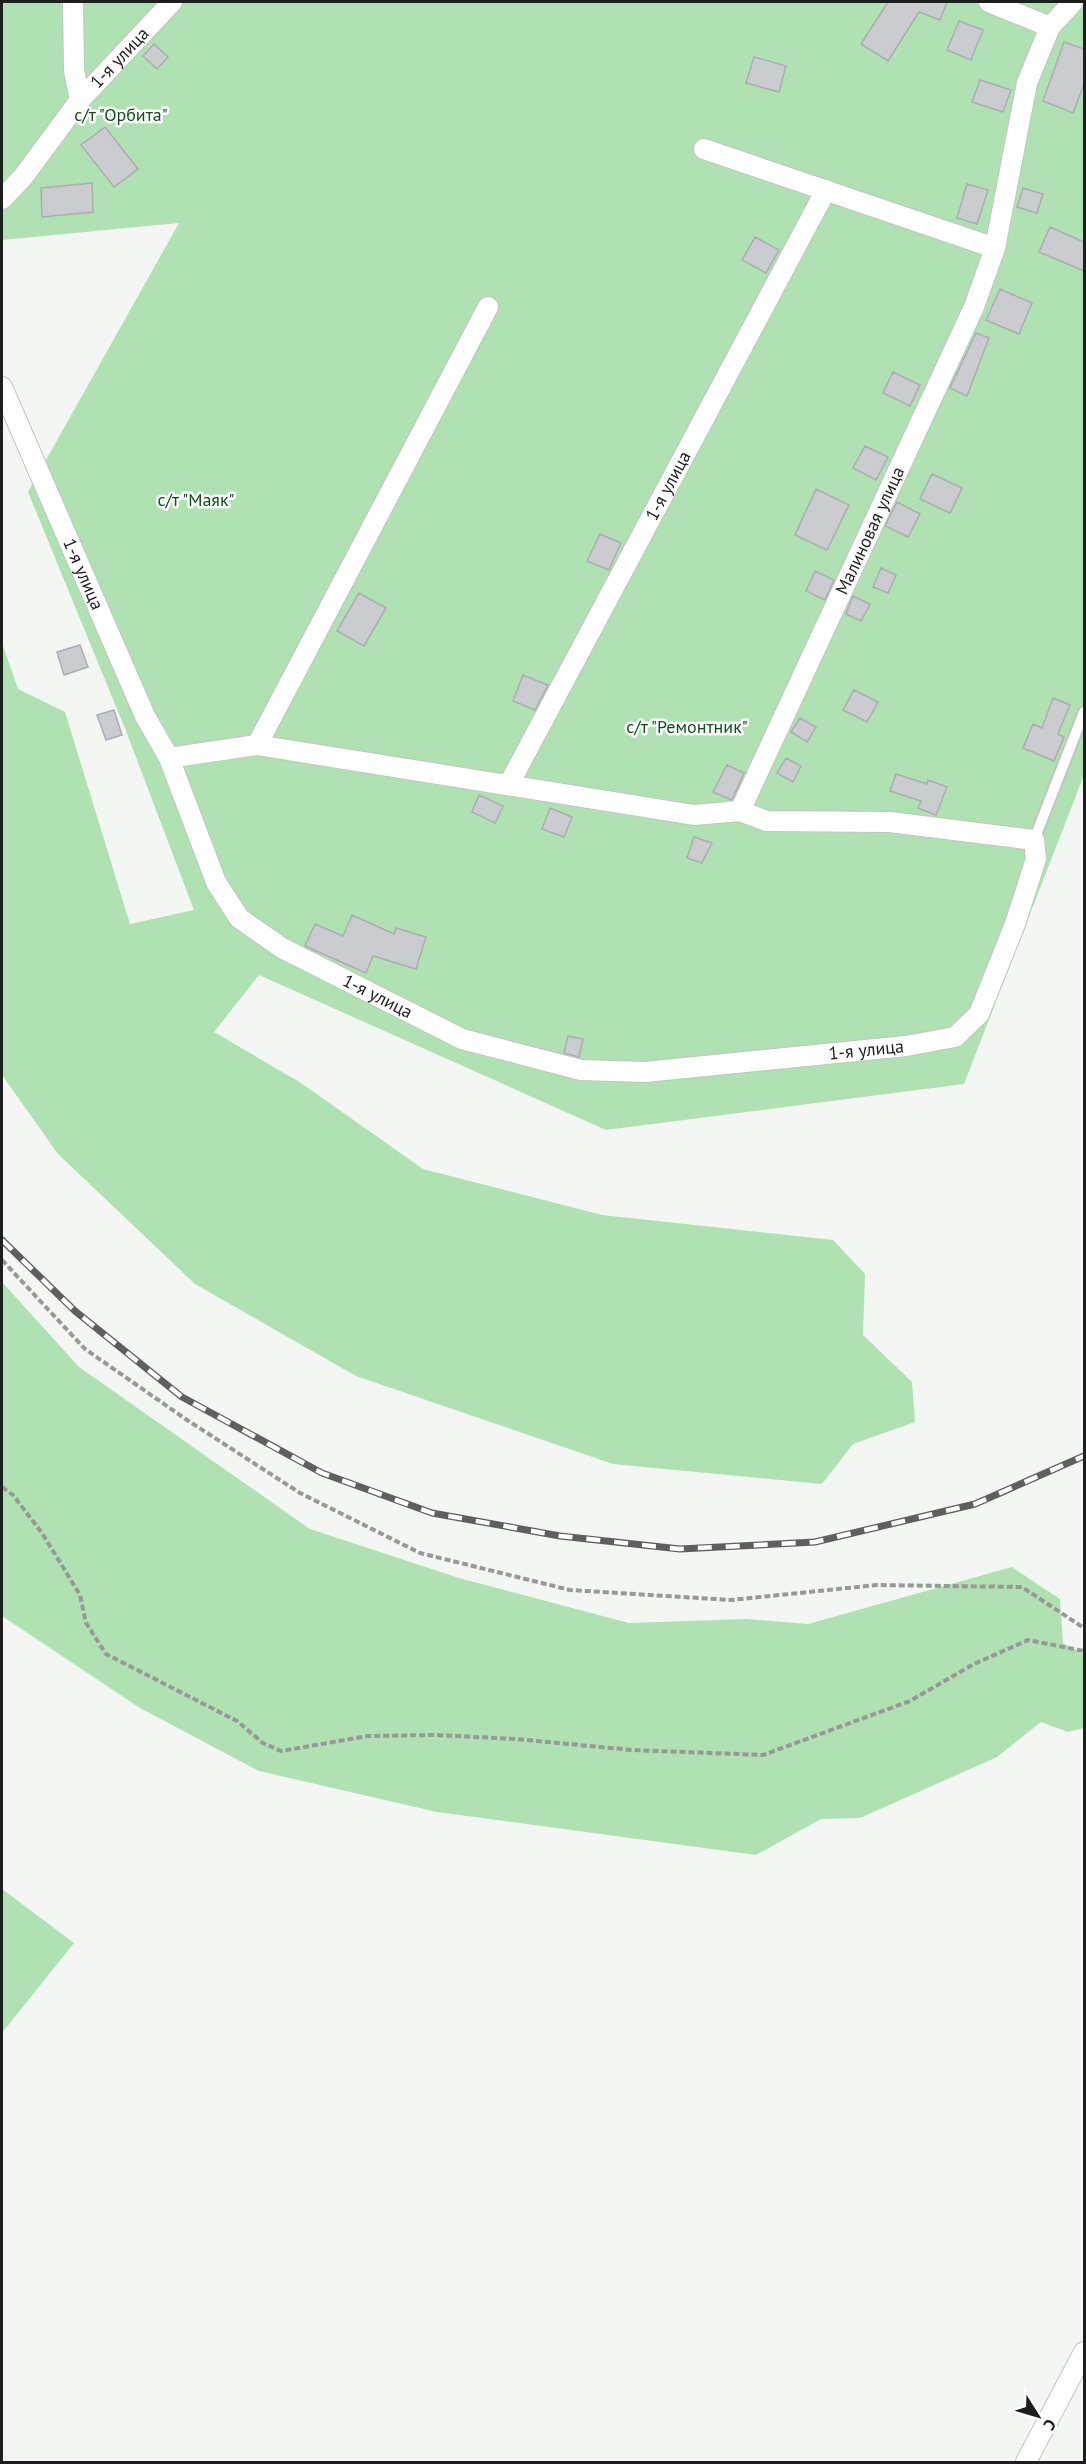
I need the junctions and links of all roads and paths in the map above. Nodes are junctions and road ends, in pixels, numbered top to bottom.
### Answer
1 (73, 2) edge
2 (172, 2) edge
3 (989, 2) edge
4 (1072, 2) edge
5 (1050, 27) junction
6 (80, 100) junction
7 (704, 148) dead end
8 (826, 190) junction
9 (2, 199) edge
10 (995, 248) junction
11 (488, 307) dead end
12 (2, 387) edge
13 (1084, 712) edge
14 (257, 745) junction
15 (170, 758) junction
16 (509, 783) junction
17 (740, 811) junction
18 (1034, 840) junction
19 (2, 1260) edge
20 (2, 1488) edge
21 (1084, 1628) edge
22 (1084, 1651) edge
23 (1084, 2352) edge
24 (1026, 2463) edge

1 - 6 street
2 - 6 street, 1-я улица
3 - 5 street
4 - 5 street, Малиновая улица
5 - 10 street, Малиновая улица
6 - 9 street, 1-я улица
7 - 8 street
8 - 10 street
8 - 16 street, 1-я улица
10 - 17 street, Малиновая улица
11 - 14 street
12 - 15 street, 1-я улица
13 - 18 lane
14 - 15 street
14 - 16 street
15 - 18 street, 1-я улица
16 - 17 street
17 - 18 street
19 - 21 path
20 - 22 path
23 - 24 street

